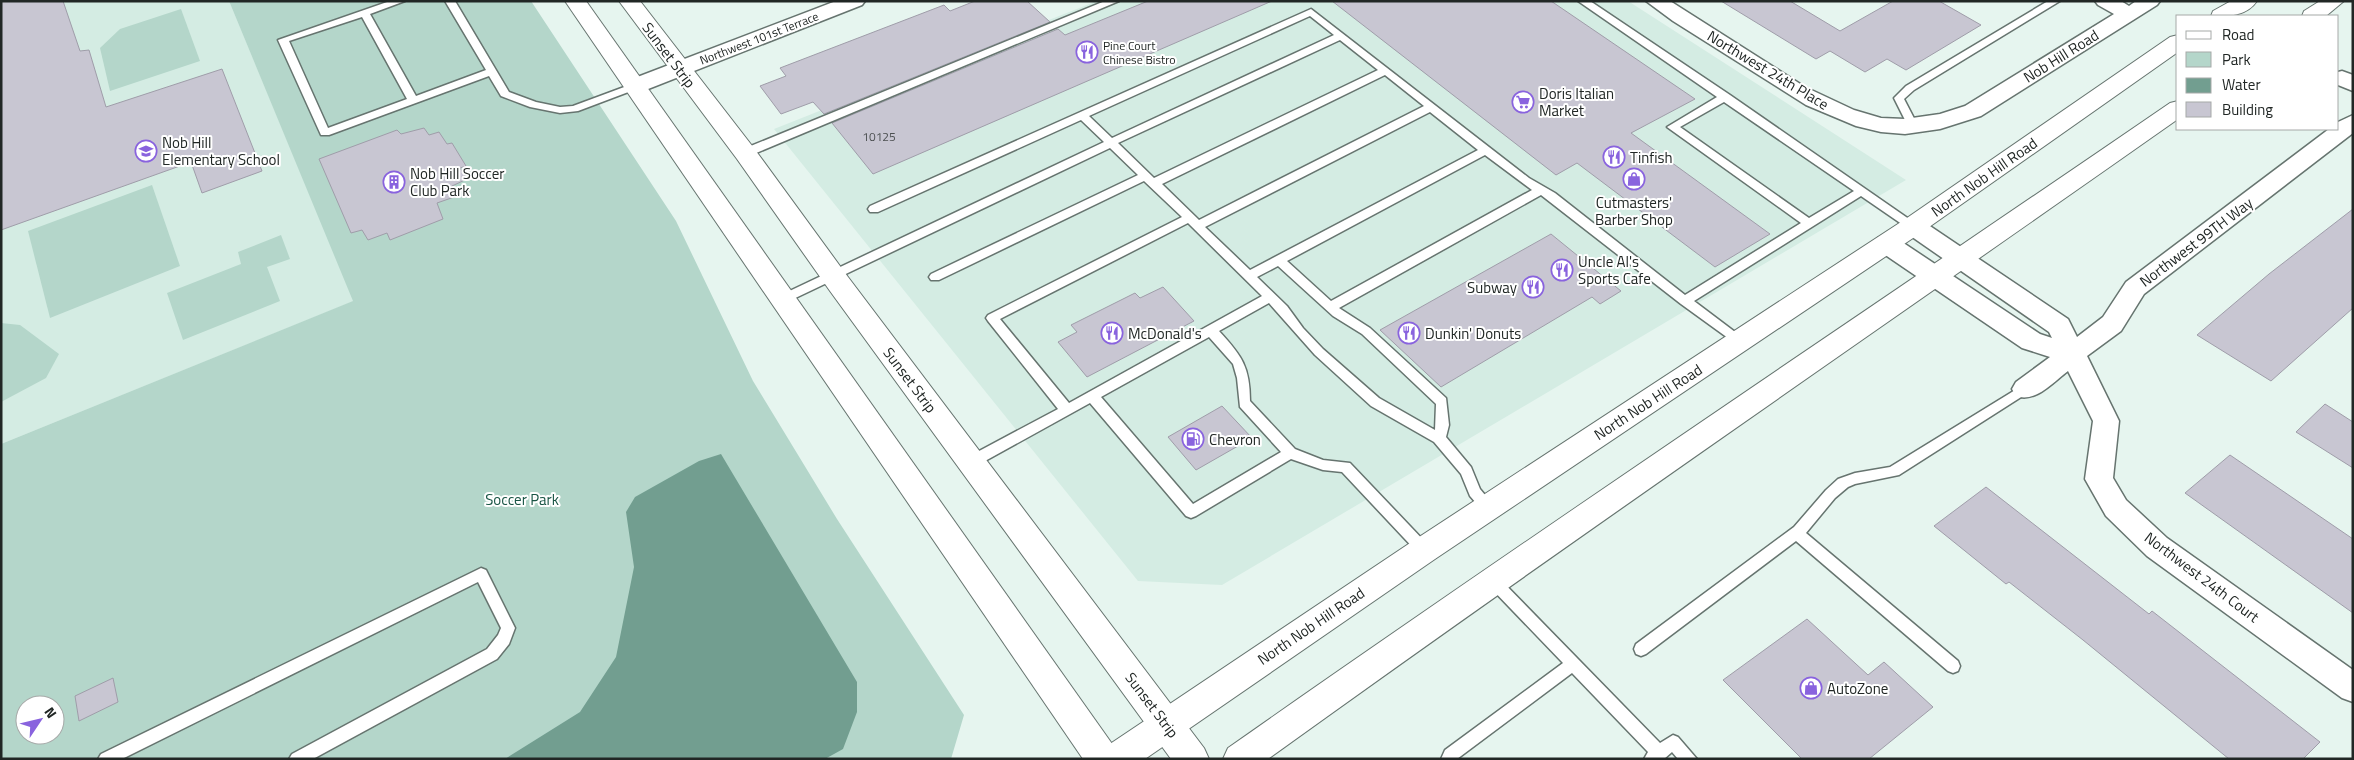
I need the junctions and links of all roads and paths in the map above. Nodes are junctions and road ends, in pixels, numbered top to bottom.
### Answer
1 (400, 1) edge
2 (450, 1) edge
3 (575, 1) edge
4 (629, 1) edge
5 (855, 1) edge
6 (1114, 1) edge
7 (1584, 1) edge
8 (1656, 1) edge
9 (2055, 1) edge
10 (2105, 1) edge
11 (2150, 1) edge
12 (2247, 1) edge
13 (2334, 1) edge
14 (365, 13) junction
15 (2129, 14) junction
16 (2223, 15) edge
17 (2313, 15) edge
18 (1342, 36) junction
19 (2176, 43) edge
20 (680, 69) junction
21 (1385, 71) junction
22 (491, 72) junction
23 (635, 86) junction
24 (1726, 97) junction
25 (413, 100) junction
26 (1431, 107) junction
27 (2176, 109) edge
28 (1973, 111) joint
29 (1082, 115) junction
30 (2353, 122) edge
31 (1913, 126) junction
32 (1110, 143) junction
33 (1486, 150) junction
34 (745, 153) junction
35 (1150, 179) junction
36 (1540, 190) junction
37 (1860, 192) junction
38 (874, 209) dead end
39 (1193, 222) junction
40 (1809, 223) junction
41 (1913, 226) junction
42 (1888, 244) junction
43 (1962, 258) junction
44 (1279, 260) junction
45 (832, 275) junction
46 (1249, 276) junction
47 (1936, 276) junction
48 (935, 277) dead end
49 (1270, 297) junction
50 (783, 299) junction
51 (1686, 301) junction
52 (1330, 307) junction
53 (1210, 330) junction
54 (1739, 342) junction
55 (2072, 354) junction
56 (2025, 389) joint
57 (1092, 396) junction
58 (1067, 410) junction
59 (1439, 438) junction
60 (1290, 453) junction
61 (971, 462) junction
62 (1488, 507) junction
63 (1796, 533) junction
64 (1424, 550) junction
65 (1492, 580) junction
66 (1641, 649) dead end
67 (1573, 664) junction
68 (1953, 666) dead end
69 (2353, 688) edge
70 (1166, 724) junction
71 (1656, 756) edge
72 (106, 759) edge
73 (297, 759) edge
74 (1103, 759) edge
75 (1116, 759) edge
76 (1192, 759) edge
77 (1240, 759) edge
78 (1449, 759) edge
79 (1689, 759) edge

1 - 14 lane
2 - 22 lane
3 - 23 main road
4 - 20 main road, Sunset Strip
5 - 20 street, Northwest 101st Terrace
6 - 34 lane
7 - 24 lane
8 - 31 street, Northwest 24th Place
9 - 31 lane
10 - 15 street
11 - 15 street, Nob Hill Road
12 - 16 main road
13 - 17 main road
14 - 25 lane
14 - 25 lane
15 - 28 street, Nob Hill Road
18 - 21 lane
18 - 29 lane
18 - 32 lane
19 - 41 main road, North Nob Hill Road
20 - 23 street, Northwest 101st Terrace
20 - 34 main road, Sunset Strip
21 - 26 lane
21 - 35 lane
22 - 23 lane
22 - 25 lane
23 - 50 main road
24 - 37 lane
24 - 40 lane
26 - 33 lane
26 - 39 lane
27 - 43 main road
28 - 31 street, Northwest 24th Place
29 - 32 lane
29 - 38 lane
30 - 55 street, Northwest 99TH Way
32 - 35 lane
32 - 45 lane
33 - 36 lane
33 - 44 lane
34 - 45 main road, Sunset Strip
35 - 39 lane
35 - 48 lane
36 - 51 lane
36 - 52 lane
37 - 40 lane
37 - 41 lane
39 - 46 lane
39 - 58 lane
40 - 51 lane
41 - 42 main road, North Nob Hill Road
41 - 43 street, Northwest 24th Court
42 - 47 street
42 - 54 main road, North Nob Hill Road
43 - 47 main road
43 - 55 street, Northwest 24th Court
44 - 46 lane
44 - 52 lane
45 - 50 lane
45 - 61 main road, Sunset Strip
46 - 49 lane
47 - 55 street
47 - 65 main road
49 - 53 lane
49 - 59 lane
50 - 74 main road
51 - 54 lane
52 - 59 lane
53 - 57 lane
53 - 60 lane
54 - 62 main road, North Nob Hill Road
55 - 56 street, Northwest 99TH Way
55 - 69 street, Northwest 24th Court
56 - 63 lane
57 - 58 lane
57 - 60 lane
58 - 61 lane
59 - 62 lane
60 - 64 lane
61 - 70 main road, Sunset Strip
62 - 64 main road, North Nob Hill Road
63 - 66 lane
63 - 68 lane
64 - 70 main road, North Nob Hill Road
65 - 67 lane
65 - 77 main road
67 - 71 lane
67 - 78 lane
70 - 75 main road, North Nob Hill Road
70 - 76 main road, Sunset Strip
71 - 79 lane
72 - 73 lane

